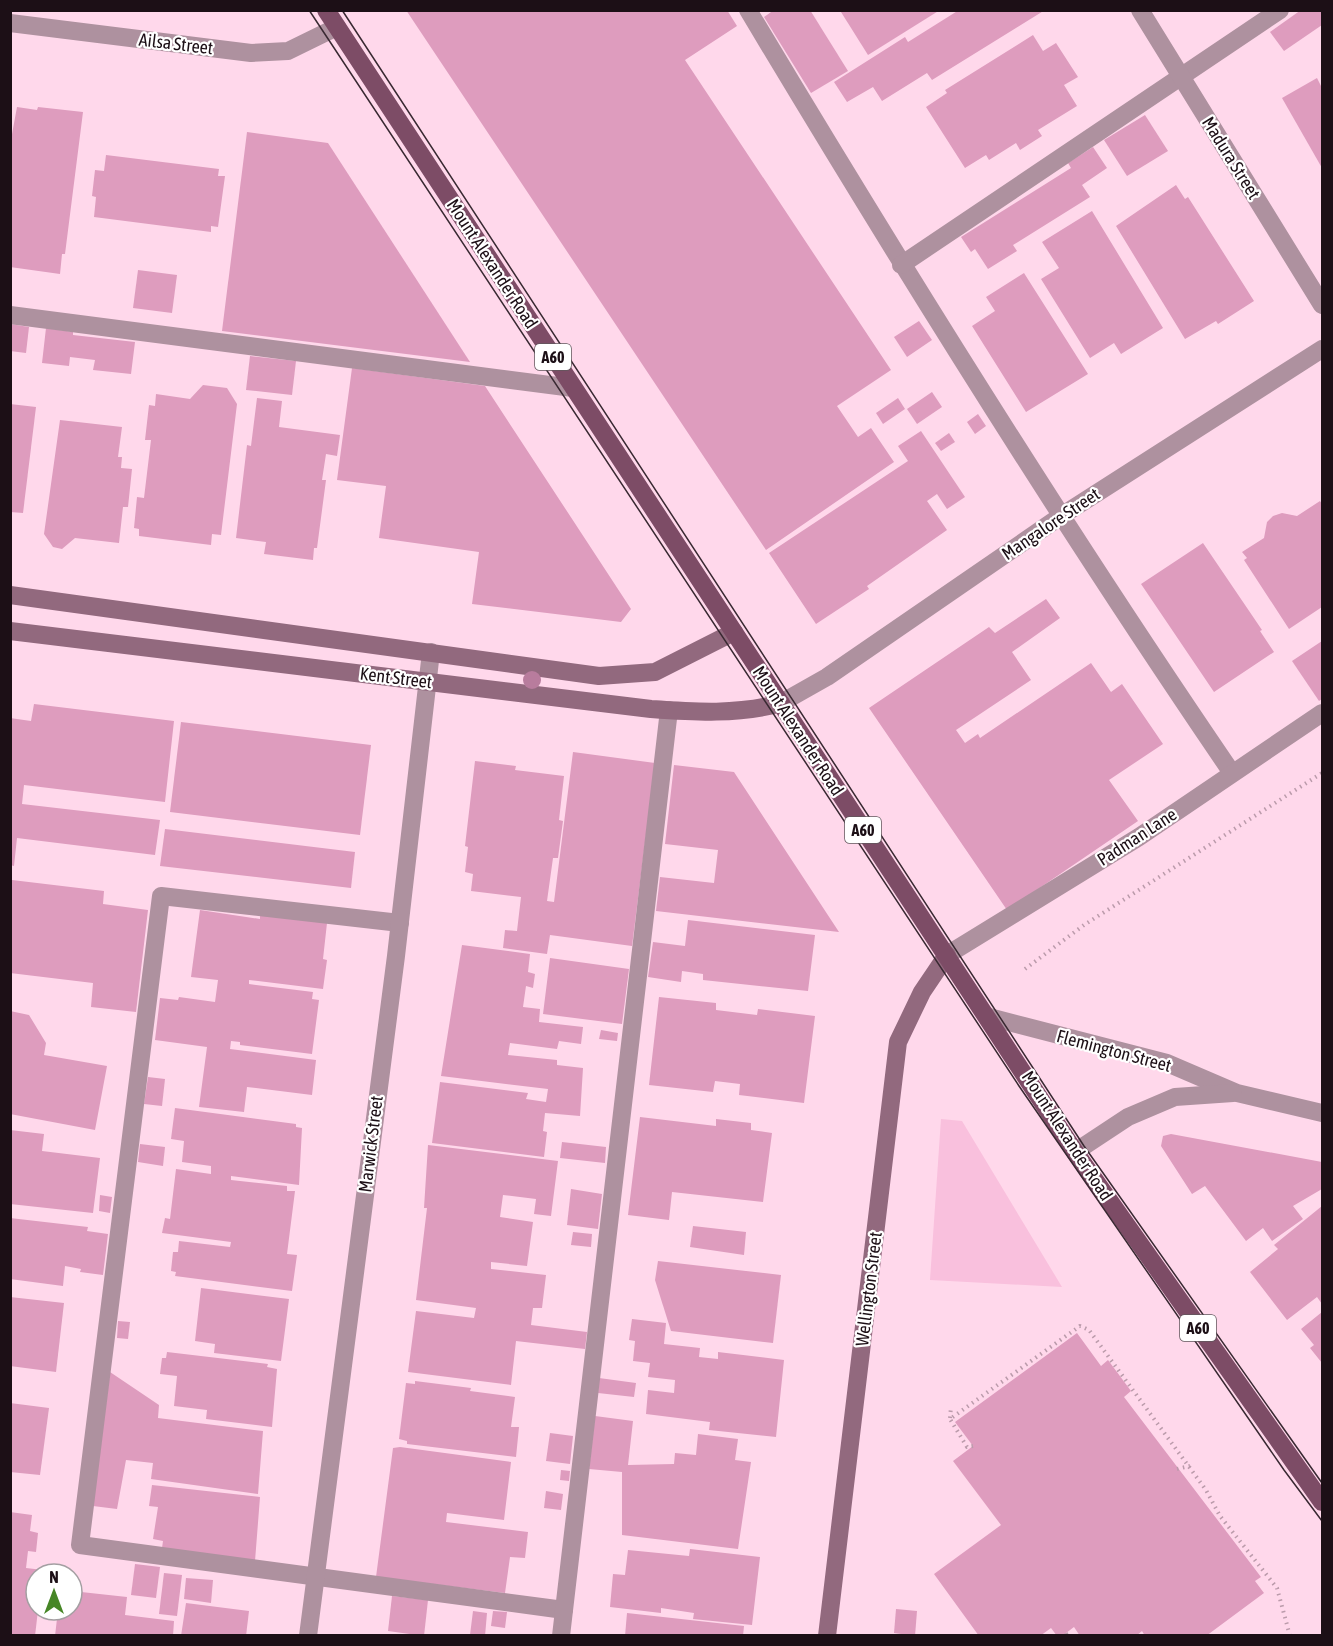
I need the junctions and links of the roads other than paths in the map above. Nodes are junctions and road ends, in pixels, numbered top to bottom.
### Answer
1 (326, 10) edge
2 (748, 10) edge
3 (1140, 10) edge
4 (1280, 10) edge
5 (10, 23) edge
6 (337, 27) junction
7 (1181, 77) junction
8 (901, 265) junction
9 (1323, 305) edge
10 (10, 315) edge
11 (1323, 348) edge
12 (573, 388) junction
13 (1061, 516) junction
14 (10, 595) edge
15 (10, 631) edge
16 (734, 632) junction
17 (431, 652) junction
18 (428, 682) junction
19 (781, 703) junction
20 (669, 710) junction
21 (1323, 712) edge
22 (1232, 773) junction
23 (400, 923) junction
24 (947, 955) junction
25 (989, 1017) junction
26 (1238, 1093) junction
27 (1323, 1113) edge
28 (1075, 1152) junction
29 (1323, 1503) edge
30 (315, 1578) junction
31 (564, 1610) junction
32 (308, 1635) edge
33 (561, 1635) edge
34 (827, 1635) edge

1 - 6 main road, Mount Alexander Road / A60
2 - 8 street
3 - 7 street, Madura Street
4 - 7 street
5 - 6 street, Ailsa Street
6 - 12 main road, Mount Alexander Road / A60
7 - 8 street
7 - 9 street, Madura Street
8 - 13 street
10 - 12 street
11 - 13 street, Mangalore Street
12 - 16 main road, Mount Alexander Road / A60
13 - 19 street, Mangalore Street
13 - 22 street
14 - 17 street, Kent Street
15 - 18 street, Kent Street
16 - 17 street, Kent Street
16 - 19 main road, Mount Alexander Road / A60
17 - 18 street, Marwick Street
18 - 20 street, Kent Street
18 - 23 street, Marwick Street
19 - 20 street, Kent Street
19 - 24 main road, Mount Alexander Road / A60
20 - 31 street
21 - 22 street, Padman Lane
22 - 24 street, Padman Lane
23 - 30 street, Marwick Street
23 - 30 street
24 - 25 main road, Mount Alexander Road / A60
24 - 34 street, Wellington Street
25 - 26 street, Flemington Street
25 - 28 main road, Mount Alexander Road / A60
26 - 27 street, Flemington Street
26 - 28 street, Flemington Street
28 - 29 main road, Mount Alexander Road / A60
30 - 31 street
30 - 32 street, Marwick Street
31 - 33 street

